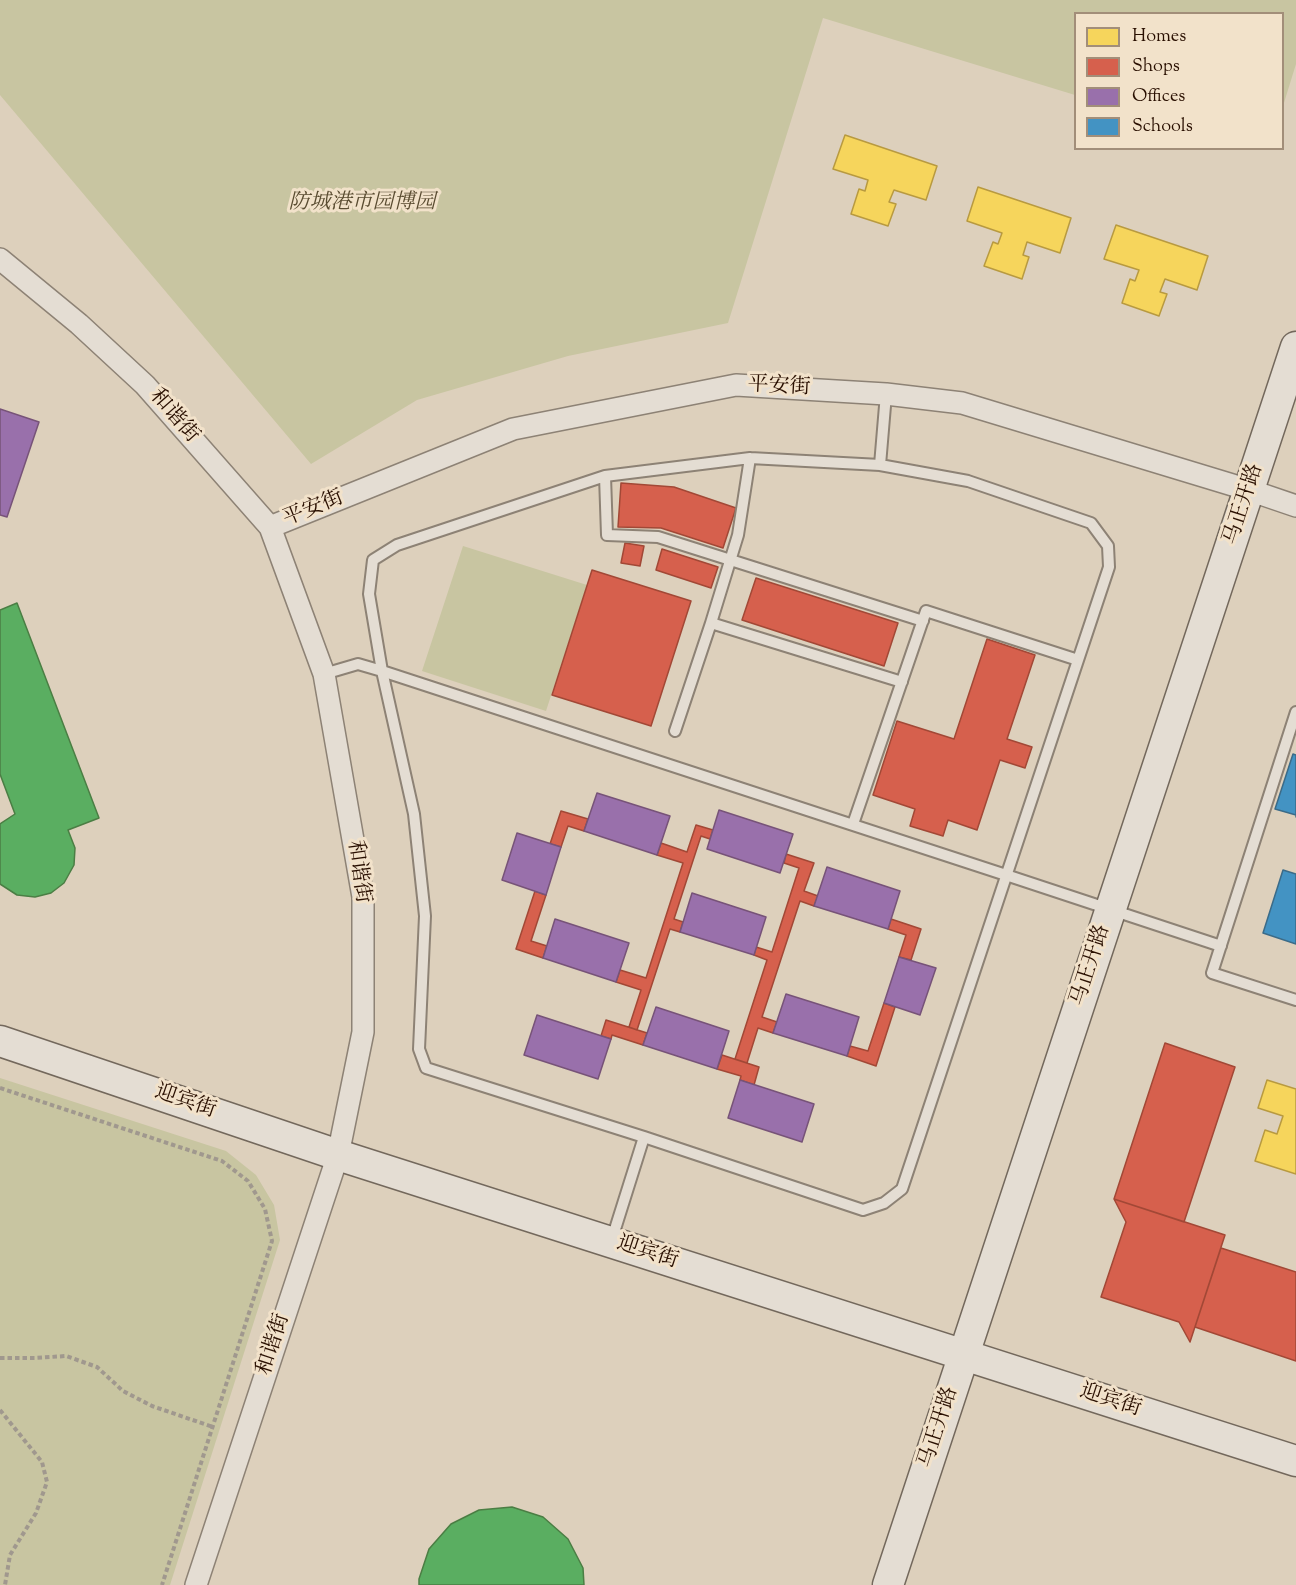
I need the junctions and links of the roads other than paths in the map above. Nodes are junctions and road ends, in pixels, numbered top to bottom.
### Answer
1 (0, 260) edge
2 (1296, 347) edge
3 (886, 394) junction
4 (750, 458) junction
5 (880, 465) junction
6 (605, 476) junction
7 (1250, 490) junction
8 (1296, 506) edge
9 (270, 527) junction
10 (731, 559) junction
11 (923, 621) junction
12 (711, 622) junction
13 (1078, 660) junction
14 (382, 671) junction
15 (324, 674) junction
16 (902, 682) junction
17 (1296, 712) edge
18 (675, 731) dead end
19 (853, 824) junction
20 (1006, 875) junction
21 (1111, 910) junction
22 (1221, 946) junction
23 (1296, 1000) edge
24 (0, 1041) edge
25 (644, 1137) junction
26 (338, 1155) junction
27 (611, 1242) junction
28 (964, 1354) junction
29 (1296, 1461) edge
30 (891, 1584) edge
31 (196, 1585) edge

1 - 9 street, 和谐街
2 - 7 main road, 马正开路
3 - 5 lane
3 - 7 street, 平安街
3 - 9 street, 平安街
4 - 5 lane
4 - 6 lane
4 - 10 lane
5 - 13 lane
6 - 10 lane
6 - 14 lane
7 - 8 street, 平安街
7 - 21 main road, 马正开路
9 - 15 street, 和谐街
10 - 11 lane
10 - 12 lane
11 - 13 lane
11 - 16 lane
12 - 16 lane
12 - 18 lane
13 - 20 lane
14 - 15 lane
14 - 19 lane
14 - 25 lane
15 - 26 street, 和谐街
16 - 19 lane
17 - 22 lane
19 - 20 lane
20 - 21 lane
20 - 25 lane
21 - 22 lane
21 - 28 main road, 马正开路
22 - 23 lane
24 - 26 main road, 迎宾街
25 - 27 lane
26 - 27 main road, 迎宾街
26 - 31 street, 和谐街
27 - 28 main road, 迎宾街
28 - 29 main road, 迎宾街
28 - 30 main road, 马正开路

